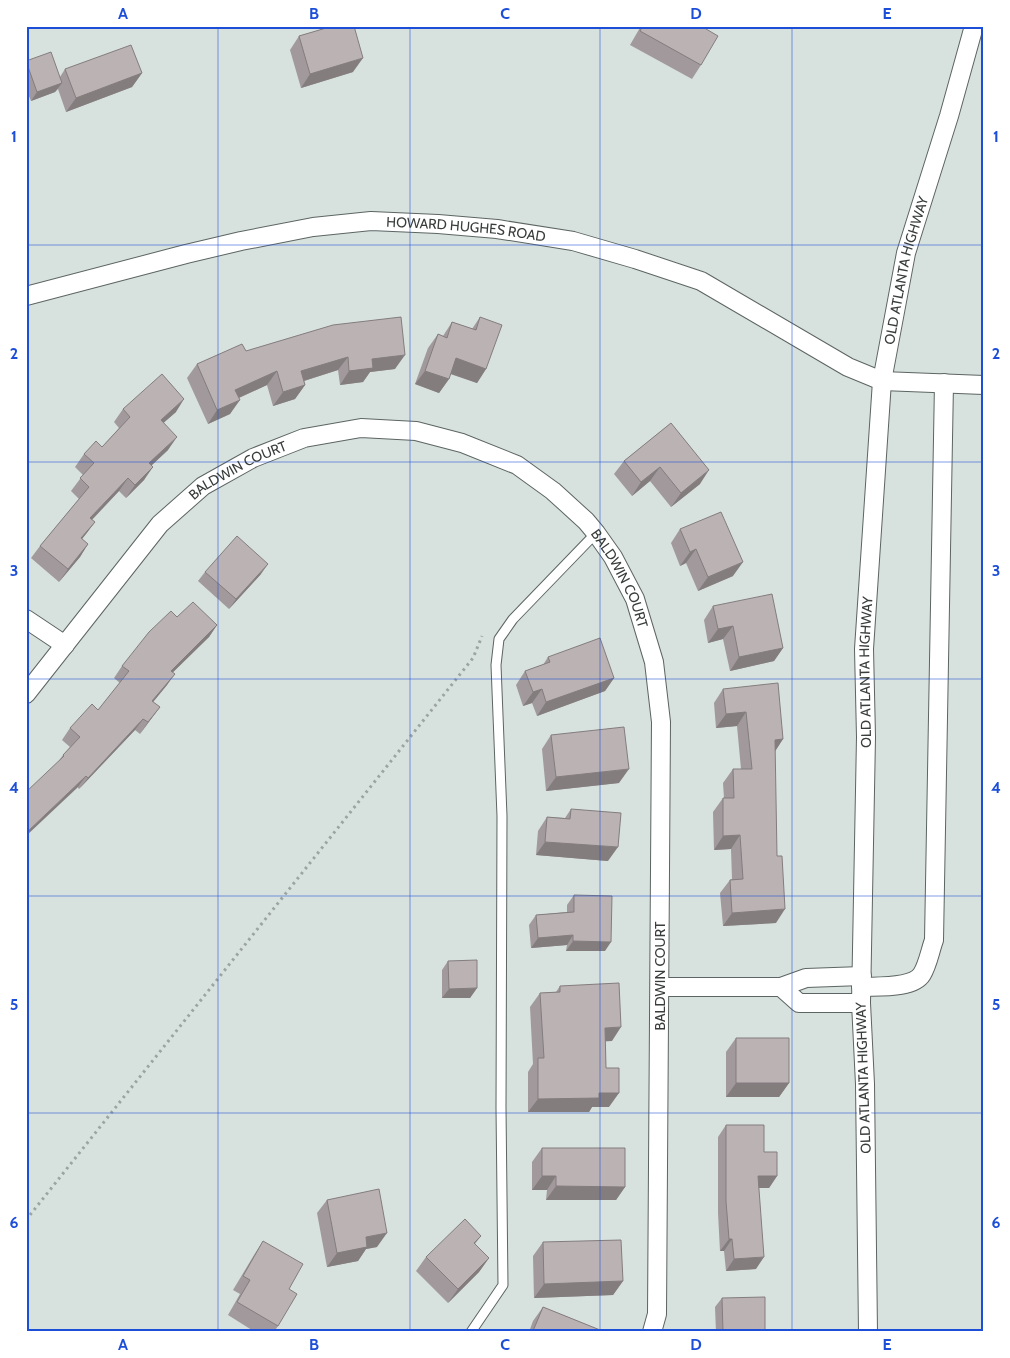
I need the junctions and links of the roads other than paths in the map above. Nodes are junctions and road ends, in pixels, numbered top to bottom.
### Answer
1 (974, 26) edge
2 (26, 296) edge
3 (882, 381) junction
4 (944, 383) junction
5 (984, 384) edge
6 (596, 533) junction
7 (26, 619) edge
8 (65, 645) junction
9 (26, 694) edge
10 (660, 987) junction
11 (781, 987) junction
12 (861, 989) junction
13 (471, 1332) edge
14 (652, 1332) edge
15 (868, 1332) edge

1 - 3 street, OLD ATLANTA HIGHWAY
2 - 3 street, HOWARD HUGHES ROAD
3 - 4 street
3 - 12 street, OLD ATLANTA HIGHWAY
4 - 5 street
4 - 12 street
6 - 8 street, BALDWIN COURT
6 - 10 street, BALDWIN COURT
6 - 13 lane
7 - 8 street
8 - 9 street, BALDWIN COURT
10 - 11 street
10 - 14 street, BALDWIN COURT
11 - 12 street
11 - 12 street
12 - 15 street, OLD ATLANTA HIGHWAY

